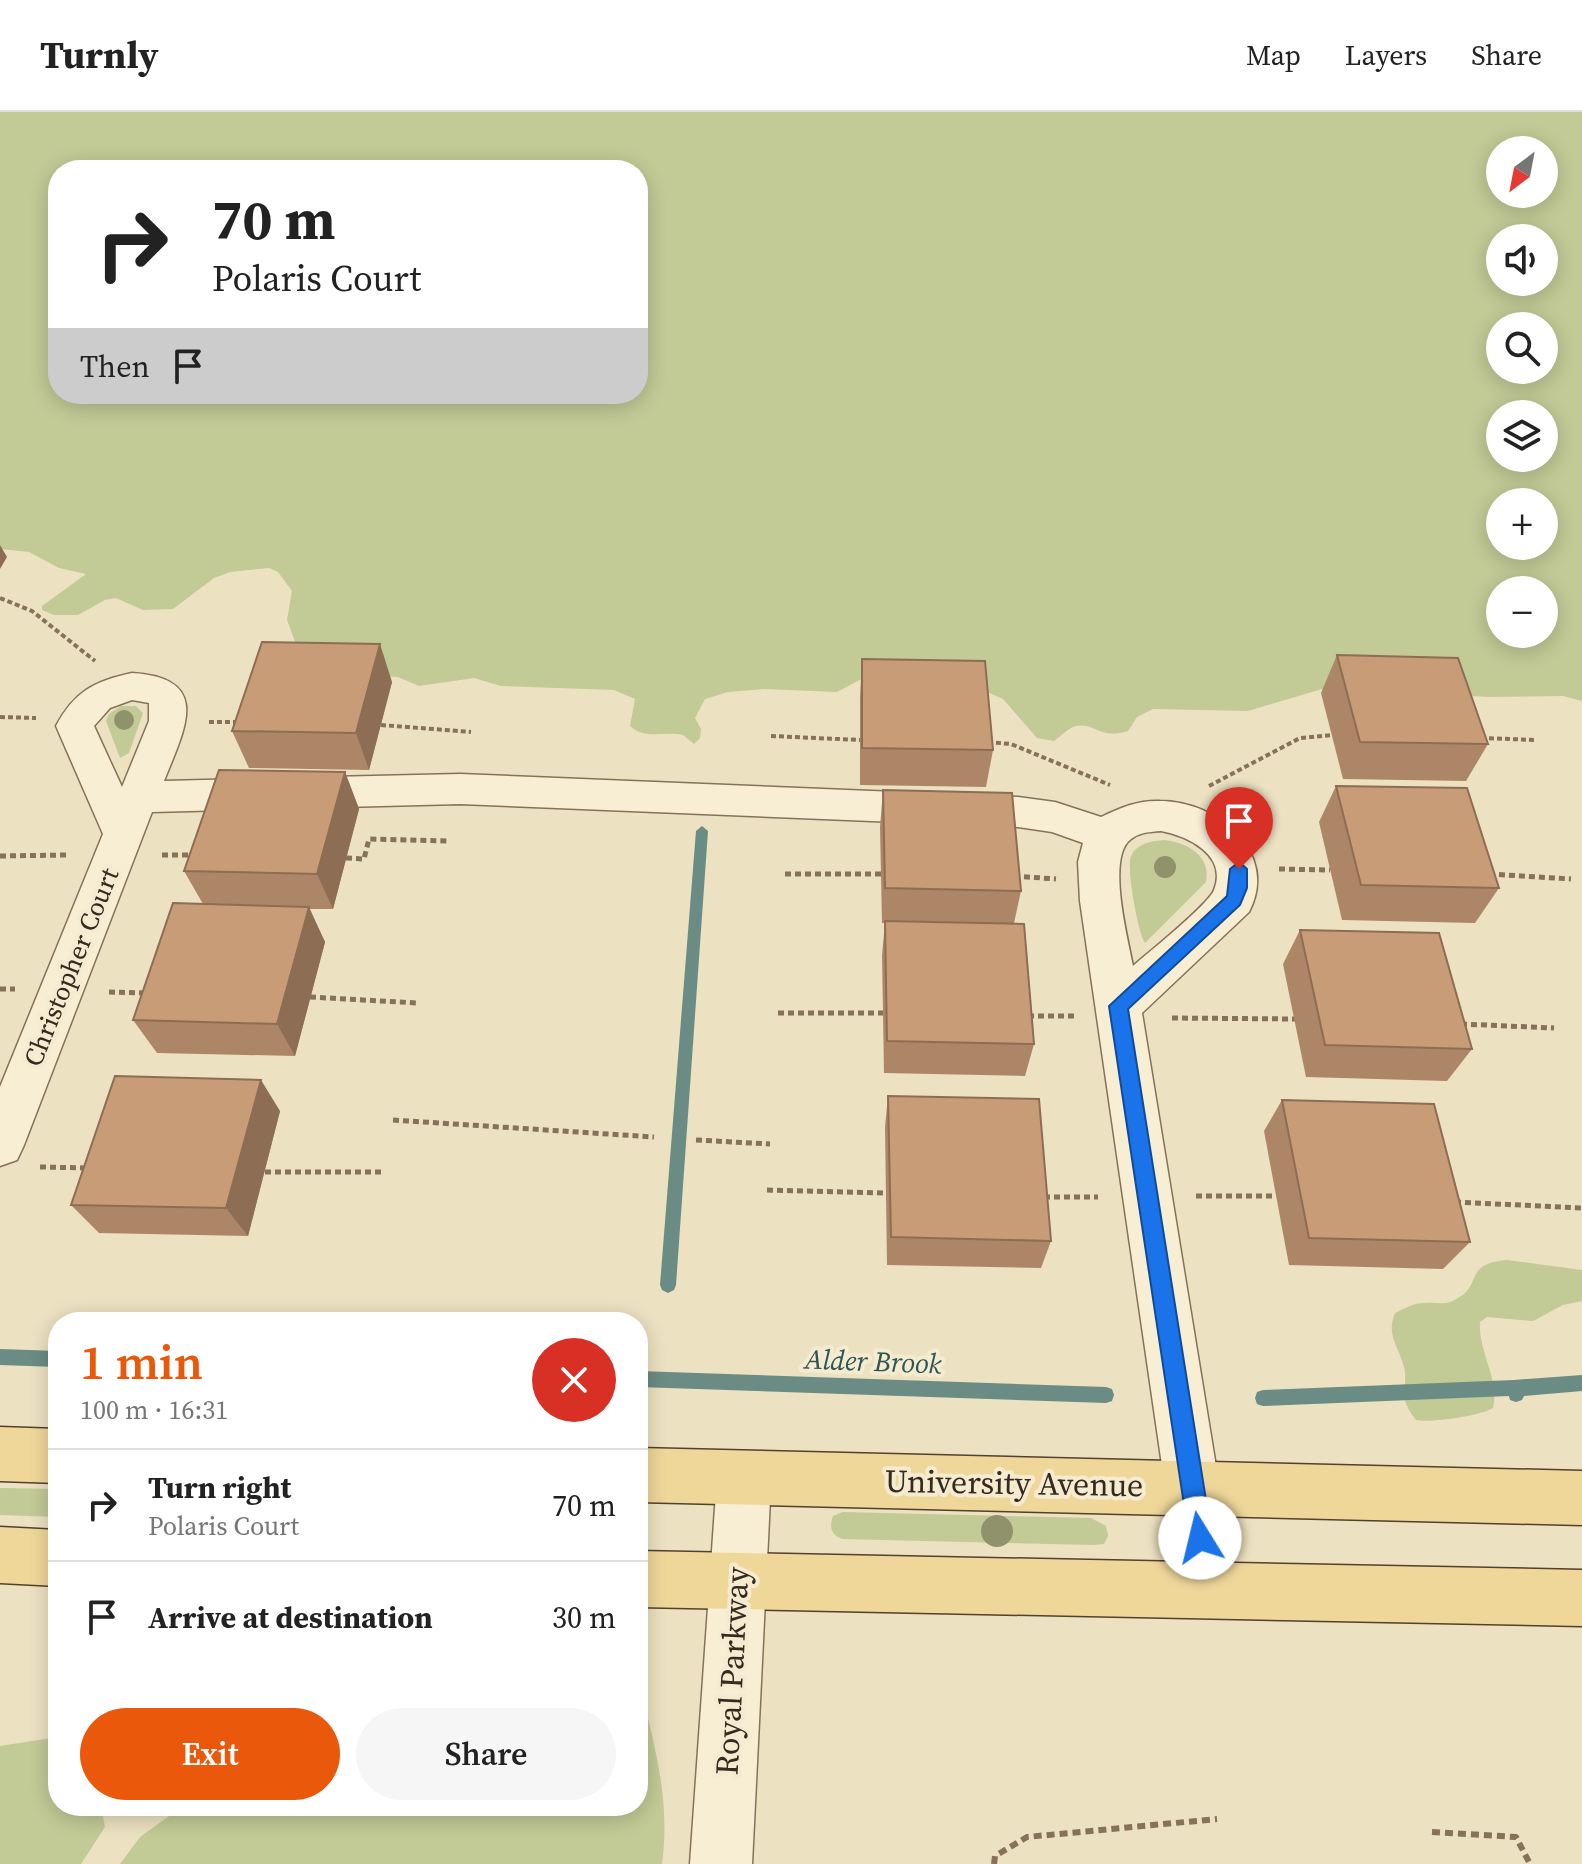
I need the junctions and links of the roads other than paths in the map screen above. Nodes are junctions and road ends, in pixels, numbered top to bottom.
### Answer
1 (131, 815) junction
2 (1108, 836) junction
3 (1119, 1012) junction
4 (15, 1156) edge
5 (0, 1454) edge
6 (48, 1456) edge
7 (648, 1475) edge
8 (744, 1479) junction
9 (1192, 1486) junction
10 (1582, 1498) edge
11 (0, 1555) edge
12 (48, 1557) edge
13 (648, 1579) edge
14 (737, 1583) junction
15 (1208, 1589) junction
16 (1582, 1598) edge
17 (721, 1864) edge

1 - 1 street, Christopher Court
1 - 2 street
1 - 4 street, Christopher Court
2 - 3 street
2 - 3 street
3 - 9 street
5 - 6 main road
7 - 8 main road, University Avenue
8 - 9 main road, University Avenue
8 - 14 street, Royal Parkway
9 - 10 main road, University Avenue
9 - 15 street
11 - 12 main road
13 - 14 main road
14 - 15 main road
14 - 17 street, Royal Parkway
15 - 16 main road

